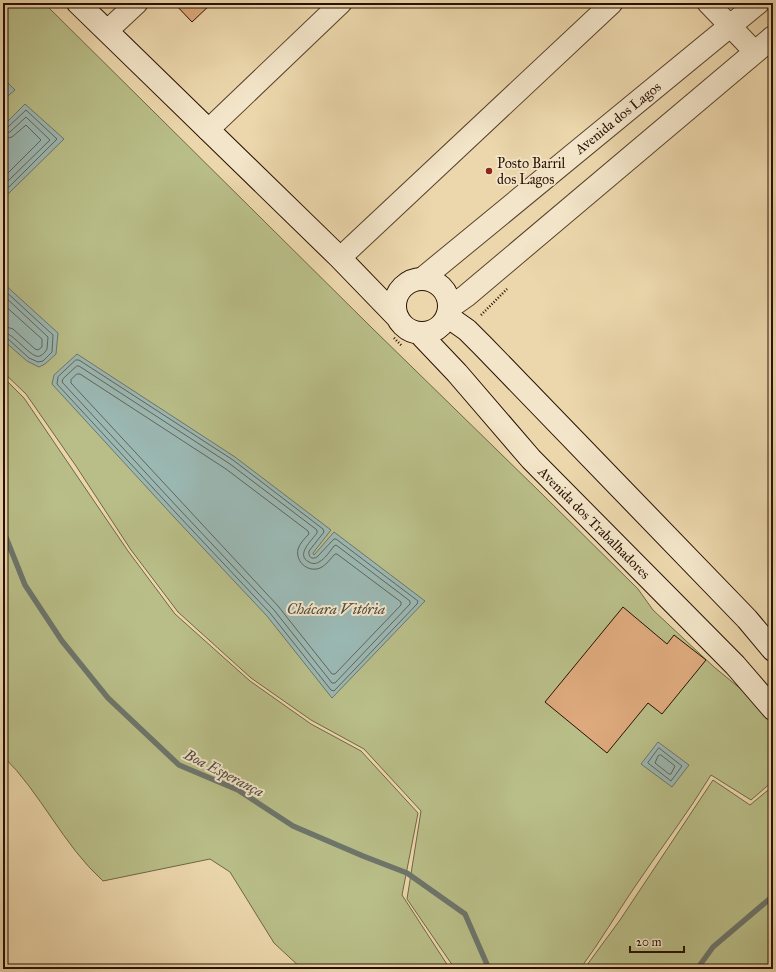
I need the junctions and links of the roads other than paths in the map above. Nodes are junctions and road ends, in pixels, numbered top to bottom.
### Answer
1 (78, 3) edge
2 (137, 3) edge
3 (341, 3) edge
4 (612, 3) edge
5 (708, 3) edge
6 (758, 3) edge
7 (731, 26) junction
8 (107, 31) junction
9 (773, 37) edge
10 (756, 52) junction
11 (208, 130) junction
12 (340, 258) junction
13 (422, 279) junction
14 (366, 286) junction
15 (401, 288) junction
16 (448, 312) junction
17 (398, 318) junction
18 (419, 333) junction
19 (773, 650) edge
20 (773, 709) edge

1 - 8 main road, Avenida dos Trabalhadores
2 - 8 street
3 - 11 street
4 - 12 street
5 - 7 street
6 - 7 main road, Avenida dos Lagos
7 - 10 street
7 - 13 main road, Avenida dos Lagos
8 - 11 main road, Avenida dos Trabalhadores
9 - 10 main road
10 - 16 main road
11 - 12 main road, Avenida dos Trabalhadores
12 - 14 main road, Avenida dos Trabalhadores
13 - 15 main road
13 - 16 main road
14 - 15 main road
14 - 17 main road, Avenida dos Trabalhadores
15 - 17 main road
16 - 18 main road
16 - 19 main road
17 - 18 main road, Avenida dos Trabalhadores
18 - 20 main road, Avenida dos Trabalhadores

